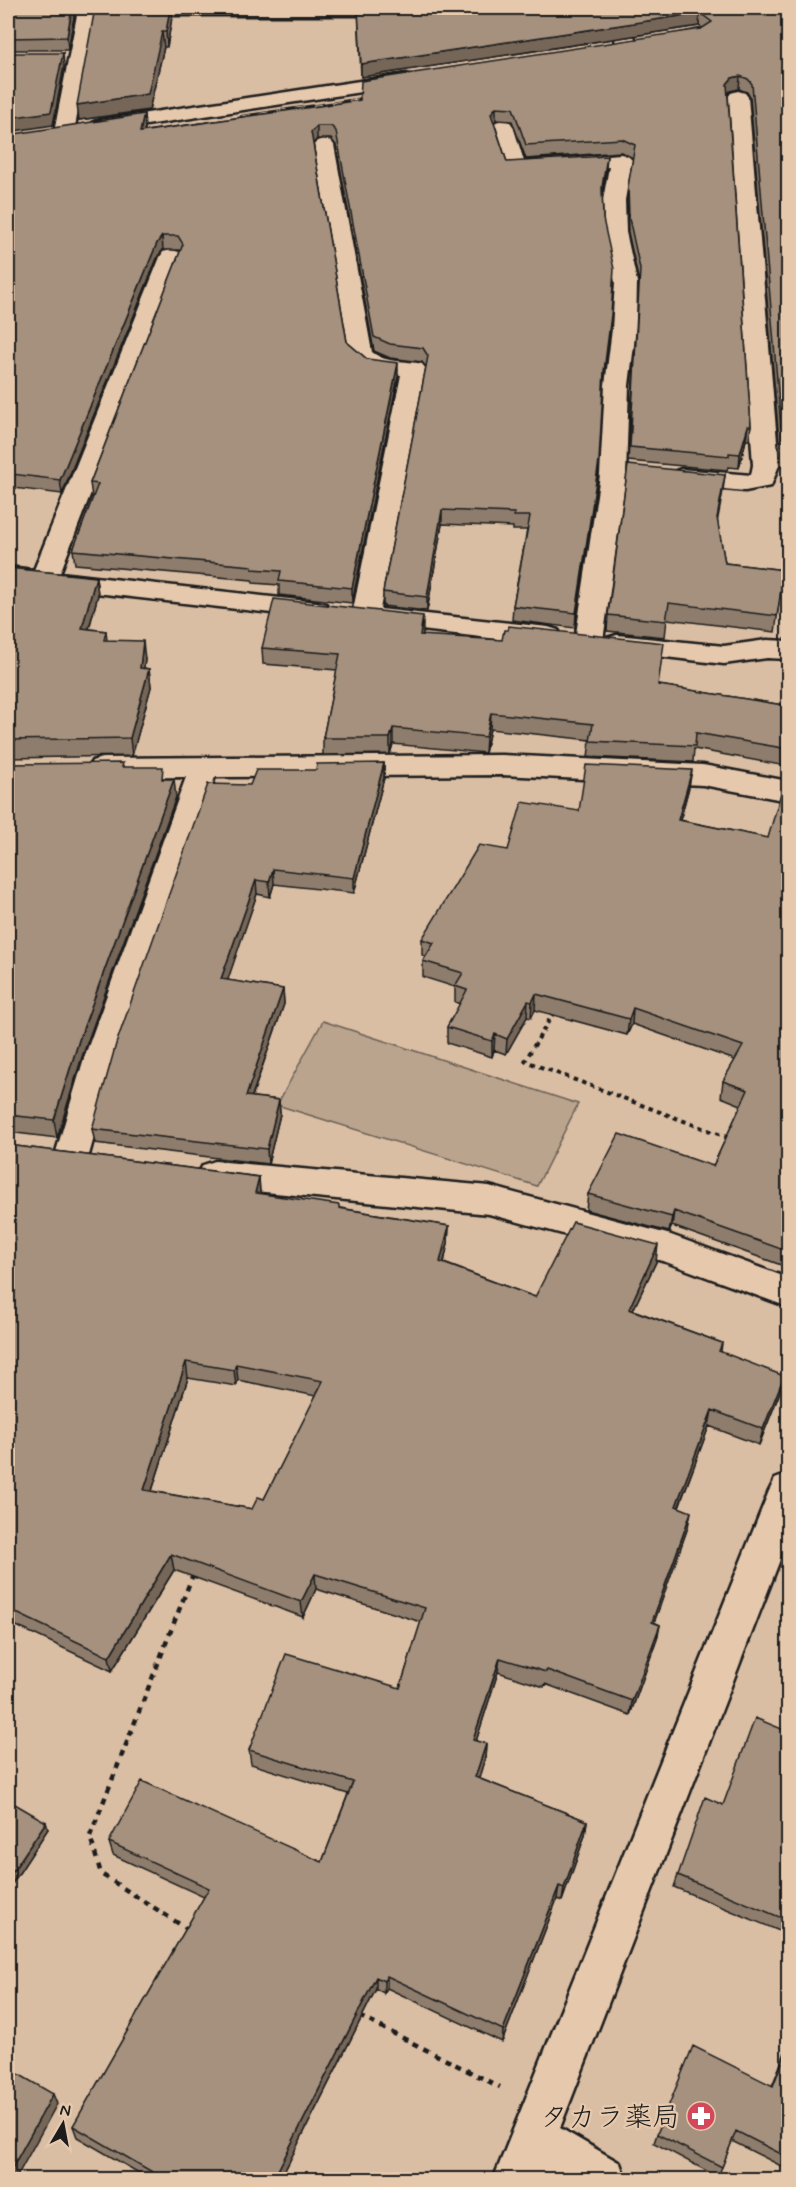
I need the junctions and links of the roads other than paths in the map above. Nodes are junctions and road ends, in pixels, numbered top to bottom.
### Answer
1 (88, 8) edge
2 (292, 8) edge
3 (620, 8) edge
4 (789, 8) edge
5 (8, 9) edge
6 (423, 9) edge
7 (597, 9) edge
8 (644, 10) edge
9 (715, 10) edge
10 (647, 43) edge
11 (626, 46) junction
12 (603, 50) edge
13 (55, 58) edge
14 (79, 58) junction
15 (427, 76) edge
16 (738, 97) edge
17 (502, 126) edge
18 (64, 132) junction
19 (42, 135) edge
20 (324, 145) edge
21 (171, 257) edge
22 (635, 472) junction
23 (8, 575) edge
24 (44, 579) junction
25 (365, 615) junction
26 (590, 640) junction
27 (789, 650) edge
28 (204, 766) junction
29 (77, 768) edge
30 (789, 791) edge
31 (107, 1160) edge
32 (189, 1171) edge
33 (789, 1293) edge
34 (785, 1510) edge
35 (532, 2143) edge
36 (603, 2180) edge

1 - 2 street
1 - 5 street
1 - 14 street
2 - 6 street
3 - 7 street
3 - 8 street
3 - 11 street
4 - 9 street
10 - 11 street
11 - 12 street
13 - 14 street
14 - 18 street
15 - 18 street
16 - 22 street
17 - 22 street
18 - 19 street
20 - 25 street
21 - 24 street
22 - 26 street
23 - 24 street
24 - 25 street
25 - 26 street
26 - 27 street
28 - 29 street
28 - 30 street
28 - 31 street
32 - 33 street
34 - 35 street
35 - 36 street

